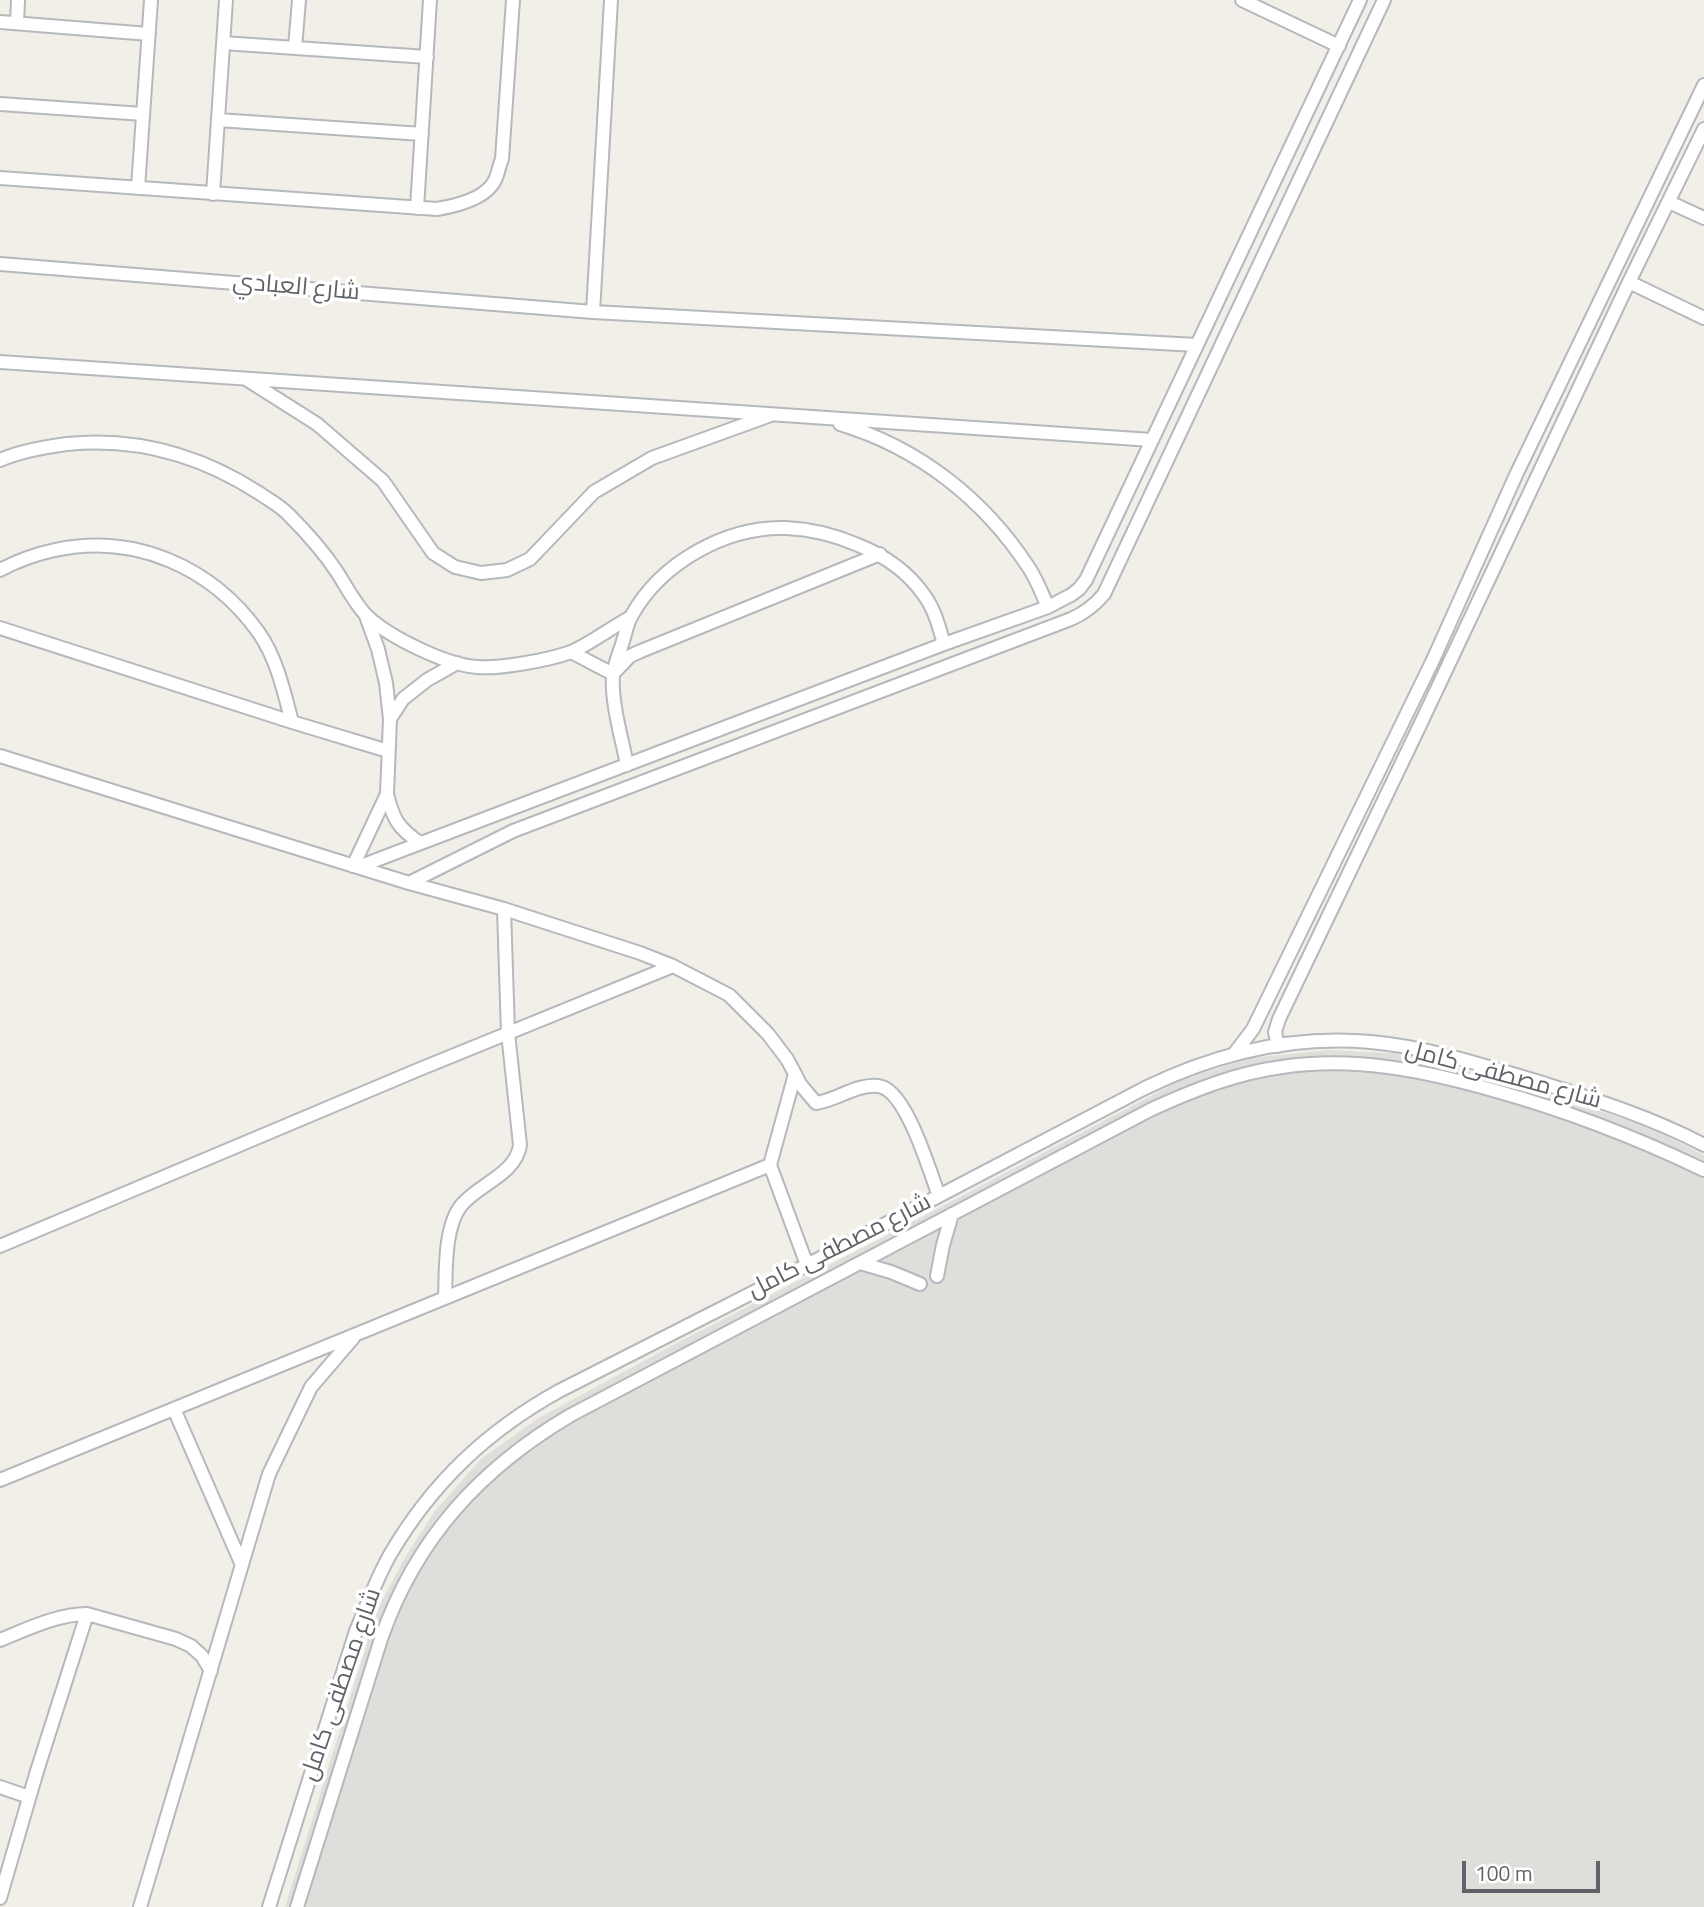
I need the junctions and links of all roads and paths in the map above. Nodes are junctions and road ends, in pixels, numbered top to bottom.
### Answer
1 (18, 0) edge
2 (151, 0) edge
3 (226, 0) edge
4 (299, 0) edge
5 (430, 0) edge
6 (513, 0) edge
7 (611, 0) edge
8 (1242, 0) edge
9 (1360, 0) edge
10 (1384, 0) edge
11 (0, 22) edge
12 (17, 23) junction
13 (149, 34) junction
14 (223, 43) junction
15 (1339, 46) junction
16 (295, 48) junction
17 (426, 57) junction
18 (1704, 85) edge
19 (0, 104) edge
20 (143, 114) junction
21 (218, 120) junction
22 (1704, 129) edge
23 (422, 134) junction
24 (0, 178) edge
25 (138, 188) junction
26 (213, 194) junction
27 (1669, 202) junction
28 (417, 208) junction
29 (1704, 218) edge
30 (0, 264) edge
31 (1629, 282) junction
32 (593, 312) junction
33 (1704, 318) edge
34 (1197, 345) junction
35 (0, 362) edge
36 (244, 377) junction
37 (775, 414) junction
38 (817, 417) junction
39 (1152, 440) junction
40 (0, 460) edge
41 (880, 554) junction
42 (0, 570) edge
43 (1048, 607) junction
44 (366, 615) junction
45 (631, 617) junction
46 (0, 628) edge
47 (944, 644) junction
48 (571, 652) junction
49 (457, 663) junction
50 (613, 674) junction
51 (390, 719) junction
52 (292, 722) junction
53 (388, 751) junction
54 (0, 756) edge
55 (627, 765) junction
56 (387, 794) junction
57 (419, 843) junction
58 (356, 866) junction
59 (409, 883) junction
60 (504, 909) junction
61 (673, 966) junction
62 (508, 1033) junction
63 (1278, 1046) junction
64 (1234, 1055) junction
65 (1509, 1073) junction
66 (795, 1074) junction
67 (1503, 1093) junction
68 (1704, 1145) edge
69 (770, 1165) junction
70 (1704, 1170) edge
71 (939, 1196) junction
72 (905, 1214) junction
73 (952, 1214) junction
74 (889, 1223) junction
75 (915, 1234) junction
76 (899, 1242) junction
77 (0, 1246) edge
78 (860, 1263) junction
79 (807, 1265) junction
80 (937, 1276) dead end
81 (920, 1284) dead end
82 (445, 1298) junction
83 (355, 1335) junction
84 (174, 1409) junction
85 (0, 1480) edge
86 (242, 1565) junction
87 (87, 1614) junction
88 (356, 1631) junction
89 (381, 1639) junction
90 (0, 1640) edge
91 (211, 1671) junction
92 (0, 1787) edge
93 (29, 1797) junction
94 (0, 1898) edge
95 (140, 1907) edge
96 (269, 1907) edge
97 (297, 1907) edge

1 - 12 street
2 - 13 street
3 - 14 street
4 - 16 street
5 - 17 street
6 - 28 street
7 - 32 street
8 - 15 street
9 - 15 street
10 - 59 street
11 - 12 street
12 - 13 street
13 - 20 street
14 - 16 street
14 - 21 street
15 - 34 street
16 - 17 street
17 - 23 street
18 - 64 street
19 - 20 street
20 - 25 street
21 - 23 street
21 - 26 street
22 - 27 street
23 - 28 street
24 - 25 street
25 - 26 street
26 - 28 street
27 - 29 street
27 - 31 street
30 - 32 street, شارع العبادي
31 - 33 street
31 - 63 street
32 - 34 street, شارع العبادي
34 - 39 street
35 - 36 street
36 - 37 street
36 - 37 street
37 - 38 street
38 - 39 street
38 - 43 street
39 - 43 street
40 - 44 street
41 - 45 street
41 - 47 street
41 - 50 street
42 - 52 street
43 - 47 street
44 - 49 street
44 - 51 street
45 - 48 street
45 - 50 street
46 - 52 street
47 - 55 street
48 - 49 street
48 - 50 street
49 - 51 street
50 - 55 street
51 - 53 street
52 - 53 street
53 - 56 street
54 - 58 street
55 - 57 street
56 - 57 street
56 - 58 street
57 - 58 street
58 - 59 street
59 - 60 street
60 - 61 street
60 - 62 street
61 - 62 street
61 - 66 street
62 - 77 street
62 - 82 street
63 - 64 street, شارع مصطفى كامل
63 - 65 street, شارع مصطفى كامل
64 - 71 street, شارع مصطفى كامل
65 - 67 street
65 - 68 street, شارع مصطفى كامل
66 - 69 street
66 - 71 street
67 - 70 street, شارع مصطفى كامل
67 - 73 street, شارع مصطفى كامل
69 - 79 street
69 - 82 street
71 - 72 street, شارع مصطفى كامل
72 - 74 street, شارع مصطفى كامل
72 - 75 street
73 - 75 street, شارع مصطفى كامل
73 - 80 street
74 - 76 street
74 - 79 street, شارع مصطفى كامل
75 - 76 street, شارع مصطفى كامل
76 - 78 street, شارع مصطفى كامل
78 - 81 street
78 - 89 street, شارع مصطفى كامل
79 - 88 street, شارع مصطفى كامل
82 - 83 street
83 - 84 street
83 - 86 street
84 - 85 street
84 - 86 street
86 - 91 street
87 - 90 street
87 - 91 street
87 - 93 street
88 - 89 street
88 - 96 street, شارع مصطفى كامل
89 - 97 street, شارع مصطفى كامل
91 - 95 street
92 - 93 street
93 - 94 street

